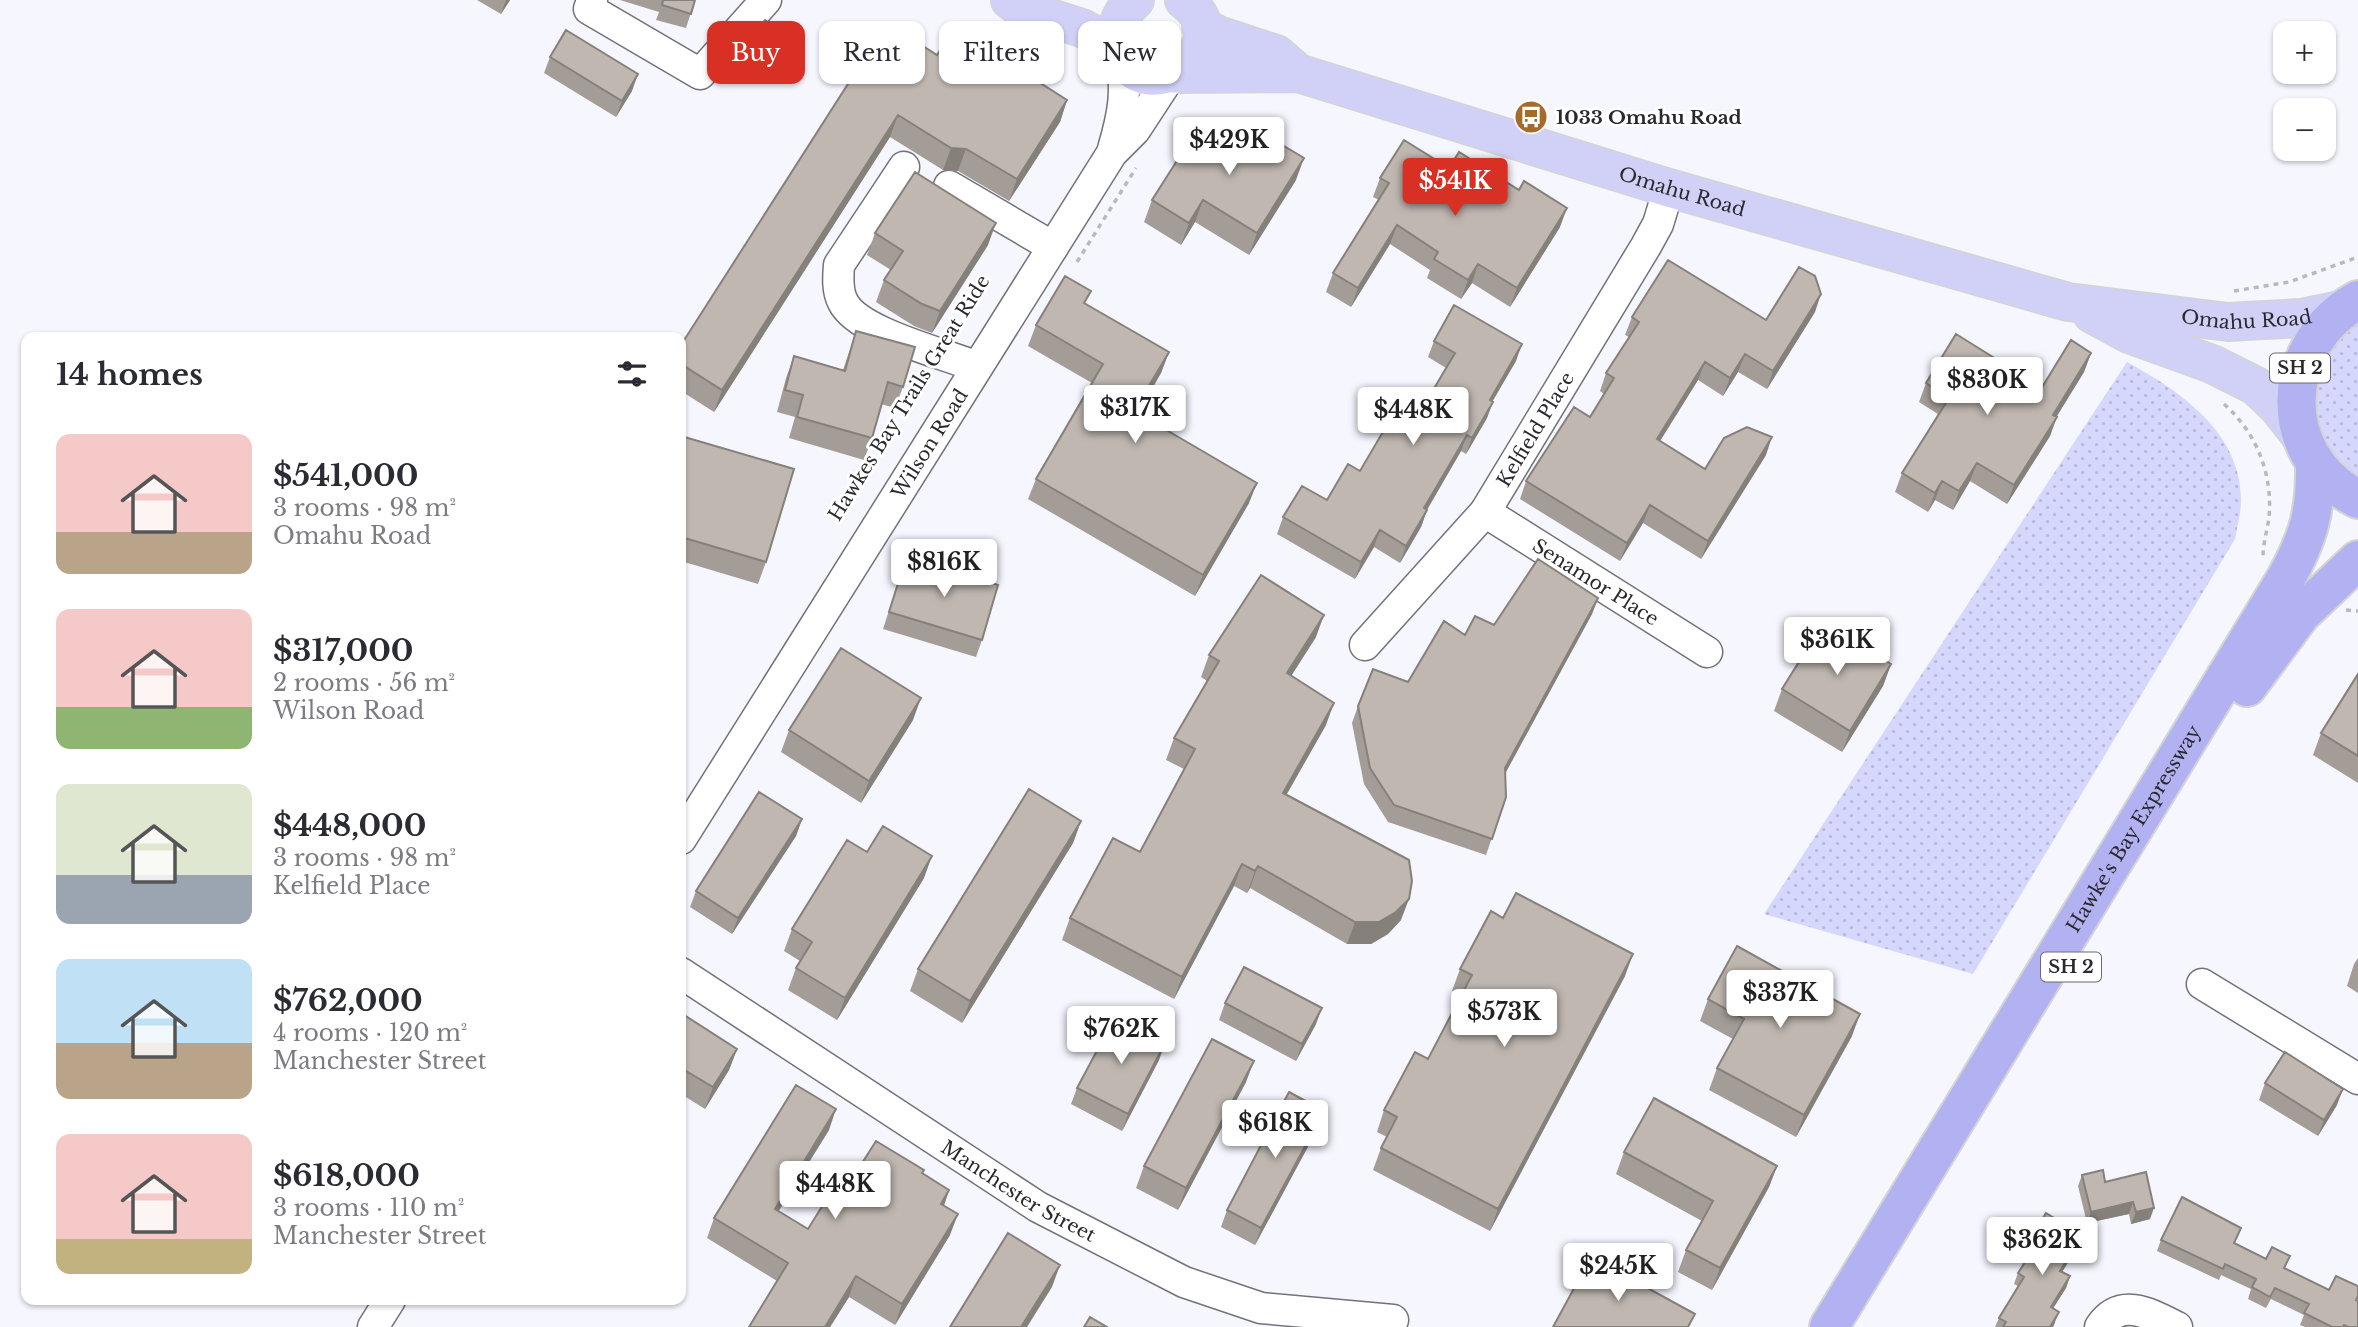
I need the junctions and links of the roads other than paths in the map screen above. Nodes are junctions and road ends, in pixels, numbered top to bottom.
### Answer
1 (592, 0) edge
2 (766, 0) edge
3 (1010, 0) edge
4 (1135, 0) edge
5 (1192, 7) edge
6 (1119, 21) edge
7 (1078, 27) edge
8 (1181, 69) edge
9 (1298, 73) junction
10 (1181, 75) edge
11 (1126, 84) edge
12 (1166, 84) edge
13 (1124, 160) junction
14 (904, 167) dead end
15 (949, 186) dead end
16 (1669, 188) junction
17 (1062, 258) junction
18 (2068, 302) junction
19 (2349, 305) edge
20 (977, 367) junction
21 (2309, 450) junction
22 (2358, 499) edge
23 (1485, 512) junction
24 (2358, 560) edge
25 (1365, 645) dead end
26 (1707, 652) dead end
27 (686, 831) edge
28 (686, 976) edge
29 (2202, 984) dead end
30 (2358, 1079) edge
31 (387, 1305) edge
32 (1393, 1320) dead end
33 (373, 1327) edge
34 (1829, 1327) edge
35 (1852, 1327) edge
36 (2100, 1327) edge
37 (2177, 1327) edge

1 - 2 street
3 - 7 main road
4 - 6 main road
5 - 8 main road
5 - 9 main road, Omahu Road
9 - 10 main road, Omahu Road
9 - 16 main road, Omahu Road
11 - 13 street, Wilson Road
12 - 13 street, Wilson Road
13 - 17 street, Wilson Road
14 - 20 street
15 - 17 street
16 - 18 main road, Omahu Road
16 - 23 street, Kelfield Place
17 - 20 street, Wilson Road
18 - 19 main road, Omahu Road
18 - 21 main road, Omahu Road
19 - 21 highway, SH 2
20 - 27 street, Wilson Road
21 - 22 highway
21 - 34 highway, Hawke's Bay Expressway / SH 2
23 - 25 street, Kelfield Place
23 - 26 street, Senamor Place
24 - 35 highway, Hawke's Bay Expressway / SH 2
28 - 32 street, Manchester Street
29 - 30 street
31 - 33 street
36 - 37 street

